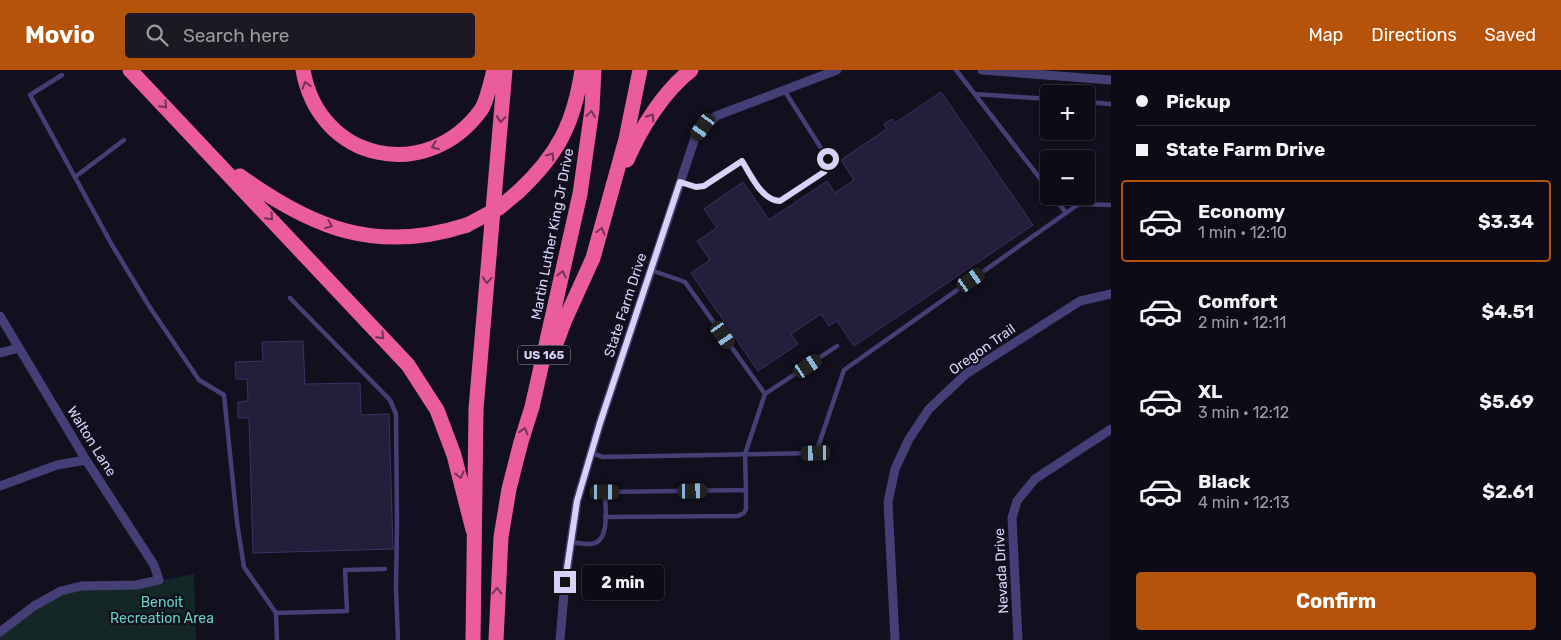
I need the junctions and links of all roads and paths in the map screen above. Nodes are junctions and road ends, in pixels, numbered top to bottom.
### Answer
1 (130, 70) edge
2 (303, 70) edge
3 (494, 70) edge
4 (505, 70) edge
5 (582, 70) edge
6 (594, 70) edge
7 (640, 70) edge
8 (690, 70) edge
9 (837, 70) edge
10 (956, 70) edge
11 (982, 70) edge
12 (62, 75) dead end
13 (1111, 80) edge
14 (784, 90) junction
15 (975, 94) junction
16 (1040, 98) edge
17 (1095, 103) edge
18 (1111, 104) edge
19 (124, 140) dead end
20 (212, 156) junction
21 (75, 177) junction
22 (1040, 178) edge
23 (680, 182) junction
24 (1060, 205) edge
25 (1111, 206) edge
26 (608, 208) junction
27 (1066, 213) junction
28 (651, 270) junction
29 (1111, 294) edge
30 (290, 298) dead end
31 (0, 316) edge
32 (837, 346) dead end
33 (18, 348) junction
34 (0, 353) edge
35 (765, 394) junction
36 (532, 407) junction
37 (1111, 429) edge
38 (591, 453) junction
39 (745, 454) junction
40 (86, 460) junction
41 (0, 486) edge
42 (746, 490) junction
43 (605, 517) junction
44 (474, 530) junction
45 (571, 542) junction
46 (385, 569) dead end
47 (473, 607) junction
48 (276, 613) junction
49 (0, 632) edge
50 (277, 640) edge
51 (398, 640) edge
52 (472, 640) edge
53 (478, 640) edge
54 (496, 640) edge
55 (560, 640) edge
56 (895, 640) edge
57 (1018, 640) edge

1 -> 20 highway
3 -> 2 highway
4 -> 44 highway
20 -> 5 highway, bridge
36 -> 6 highway, Martin Luther King Jr Drive / US 165
7 - 26 highway
26 -> 8 highway
9 - 14 street, State Farm Drive
10 - 15 lane
11 - 13 street
12 - 21 lane
14 - 23 street, State Farm Drive
14 - 23 lane
15 - 16 lane
15 - 22 lane
17 - 18 lane
19 - 21 lane
20 -> 44 highway
21 - 48 lane
23 - 28 street, State Farm Drive
24 - 27 lane
25 - 27 lane
36 -> 26 highway
27 - 39 lane
28 - 35 lane
28 - 38 street, State Farm Drive
29 - 56 street, Oregon Trail
30 - 51 lane
31 - 33 street, Walton Lane
32 - 35 lane
33 - 34 street
33 - 40 street, Walton Lane
35 - 39 lane
54 -> 36 highway, Martin Luther King Jr Drive / US 165
37 - 57 street, Nevada Drive
38 - 39 lane
38 - 45 street, State Farm Drive
39 - 42 lane
40 - 41 street
40 - 49 street, Walton Lane
42 - 43 lane
42 - 43 lane
43 - 45 lane
44 - 47 highway
45 - 55 street, State Farm Drive
46 - 48 lane
47 - 52 highway
47 - 53 highway
48 - 50 lane

